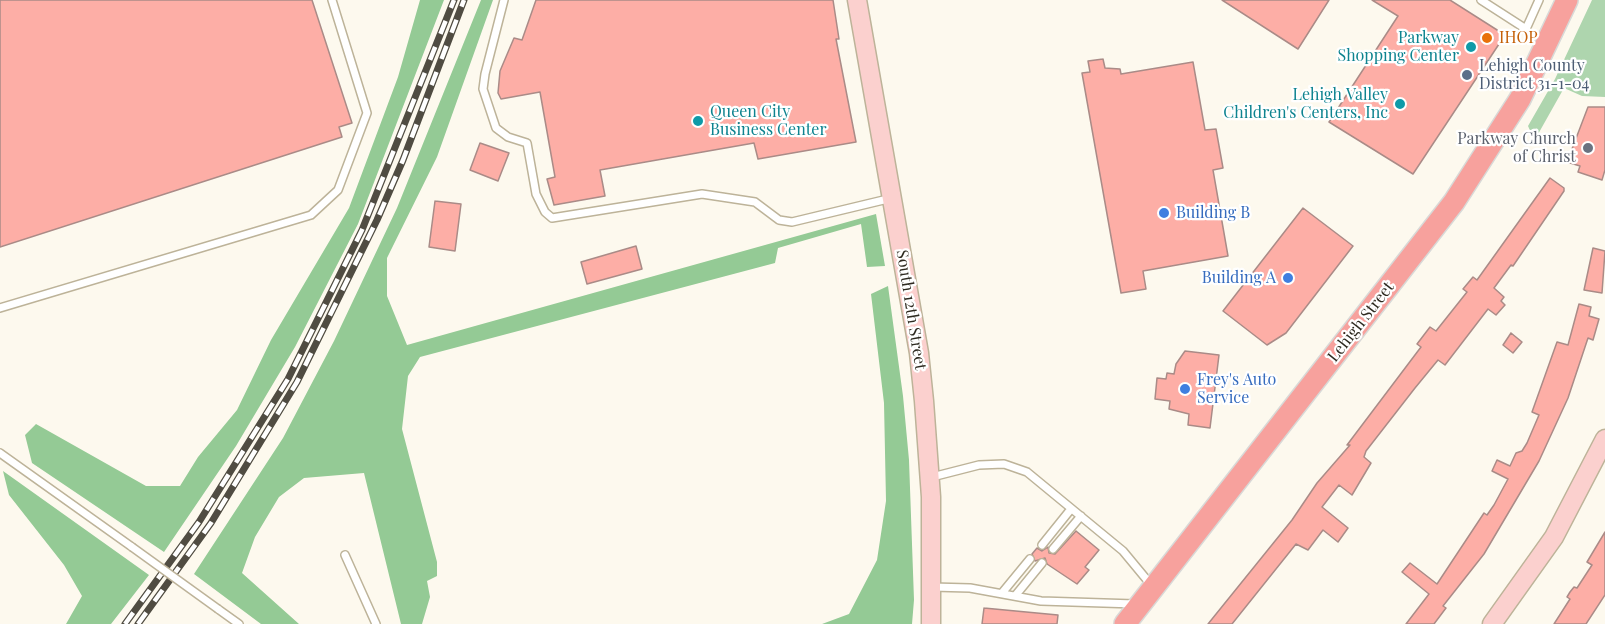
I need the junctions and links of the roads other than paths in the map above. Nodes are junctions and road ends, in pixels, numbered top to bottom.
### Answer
1 (332, 0) edge
2 (504, 0) edge
3 (857, 0) edge
4 (1481, 0) edge
5 (1539, 0) edge
6 (1568, 0) edge
7 (892, 198) junction
8 (0, 308) edge
9 (1605, 439) edge
10 (0, 453) edge
11 (930, 478) junction
12 (1071, 509) junction
13 (1081, 516) junction
14 (1042, 545) dead end
15 (1053, 549) dead end
16 (345, 555) dead end
17 (1030, 559) dead end
18 (1042, 563) dead end
19 (932, 587) junction
20 (1153, 588) junction
21 (1002, 594) junction
22 (1015, 596) junction
23 (1140, 605) junction
24 (239, 624) edge
25 (376, 624) edge
26 (931, 624) edge
27 (1125, 624) edge
28 (1492, 624) edge

1 - 8 lane
2 - 7 lane
3 - 7 street, South 12th Street
4 - 5 lane
6 - 20 main road, Lehigh Street
7 - 11 street, South 12th Street
9 - 28 street
10 - 24 lane, bridge
11 - 12 lane
11 - 19 street, South 12th Street
12 - 13 lane
12 - 14 lane
13 - 15 lane
13 - 20 lane
16 - 25 lane
17 - 21 lane
18 - 22 lane
19 - 21 lane
19 - 26 street, South 12th Street
20 - 23 main road, Lehigh Street
21 - 22 lane
22 - 23 lane
23 - 27 main road, Lehigh Street

